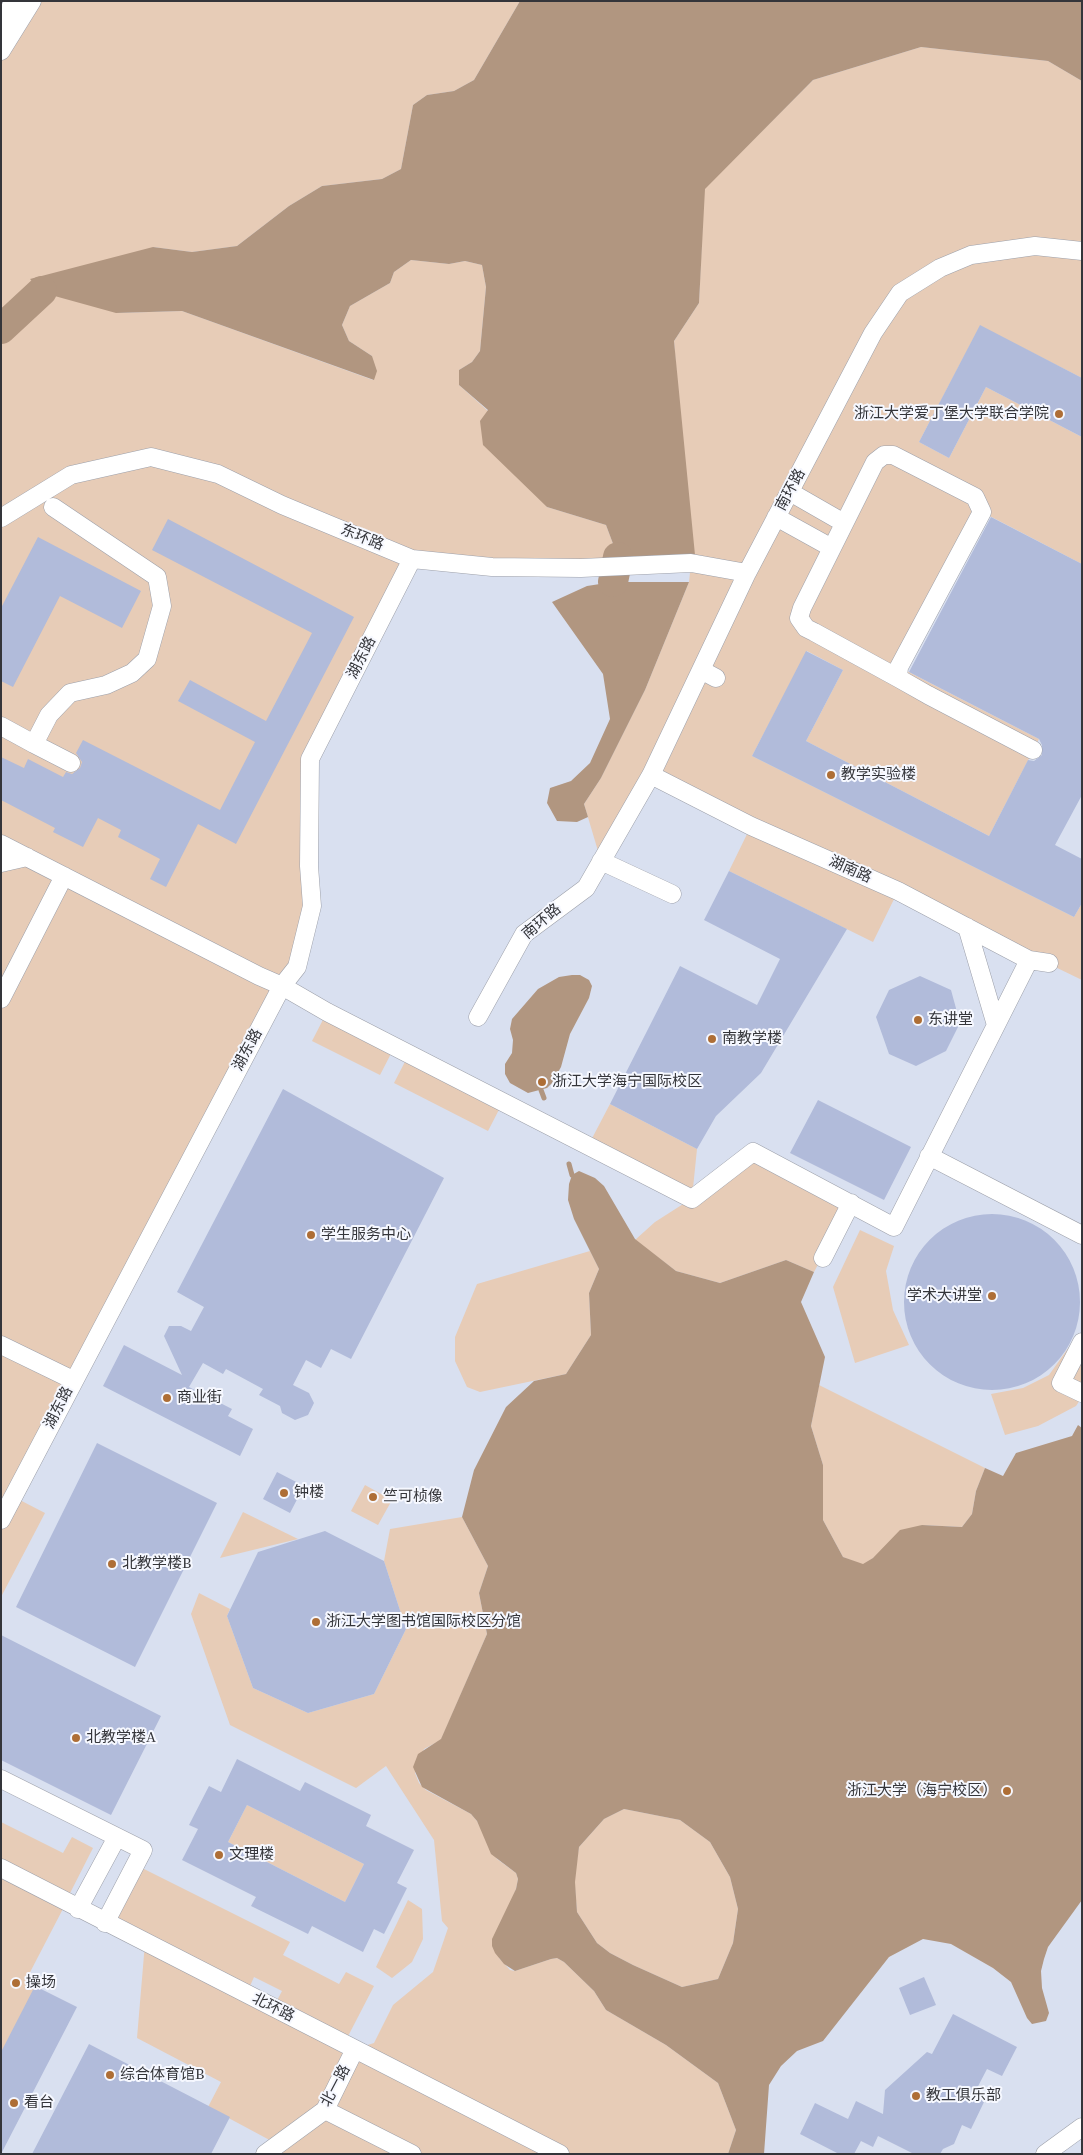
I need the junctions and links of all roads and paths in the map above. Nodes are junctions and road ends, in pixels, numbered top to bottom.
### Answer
1 (14, 1) edge
2 (32, 1) edge
3 (1, 24) edge
4 (1, 50) edge
5 (1082, 251) edge
6 (790, 492) junction
7 (54, 507) dead end
8 (776, 517) junction
9 (1, 518) edge
10 (844, 523) junction
11 (832, 548) junction
12 (412, 559) junction
13 (747, 573) junction
14 (898, 678) junction
15 (1, 726) edge
16 (34, 744) junction
17 (1033, 750) dead end
18 (71, 763) dead end
19 (651, 775) junction
20 (1, 844) edge
21 (27, 857) junction
22 (601, 861) junction
23 (1, 863) edge
24 (64, 876) junction
25 (672, 894) dead end
26 (967, 927) junction
27 (1029, 960) junction
28 (1049, 964) dead end
29 (282, 986) junction
30 (1, 998) edge
31 (478, 1017) dead end
32 (996, 1025) junction
33 (929, 1156) junction
34 (851, 1203) junction
35 (1082, 1235) edge
36 (823, 1258) dead end
37 (1082, 1342) edge
38 (1, 1345) edge
39 (73, 1380) junction
40 (1082, 1393) edge
41 (1, 1520) edge
42 (1, 1779) edge
43 (117, 1837) junction
44 (1, 1868) edge
45 (78, 1909) dead end
46 (105, 1924) dead end
47 (355, 2049) junction
48 (325, 2110) junction
49 (1082, 2127) edge
50 (552, 2150) edge
51 (265, 2154) edge
52 (412, 2154) edge
53 (1045, 2154) edge

1 - 3 street
2 - 4 street
5 - 6 street, 南环路
6 - 8 street, 南环路
6 - 10 street
7 - 16 street
8 - 11 street
8 - 13 street, 南环路
9 - 12 street, 东环路
10 - 11 street
10 - 14 street
11 - 14 street
12 - 13 street, 东环路
12 - 29 street, 湖东路
13 - 19 street, 南环路
14 - 17 street
15 - 16 street
16 - 18 street
19 - 22 street, 南环路
19 - 26 street, 湖南路
20 - 21 street
21 - 23 street
21 - 24 street
22 - 25 street
22 - 31 street, 南环路
24 - 29 street
24 - 30 street
26 - 27 street, 湖南路
26 - 32 street
27 - 28 street, 湖南路
27 - 32 street
29 - 34 street
29 - 39 street, 湖东路
32 - 33 street
33 - 34 street
33 - 35 street
34 - 36 street
37 - 40 street
38 - 39 street
39 - 41 street, 湖东路
42 - 43 street
43 - 45 street
43 - 46 street
44 - 47 street, 北环路
47 - 48 street, 北一路
47 - 50 street, 北环路
48 - 51 street, 北一路
48 - 52 street
49 - 53 street

